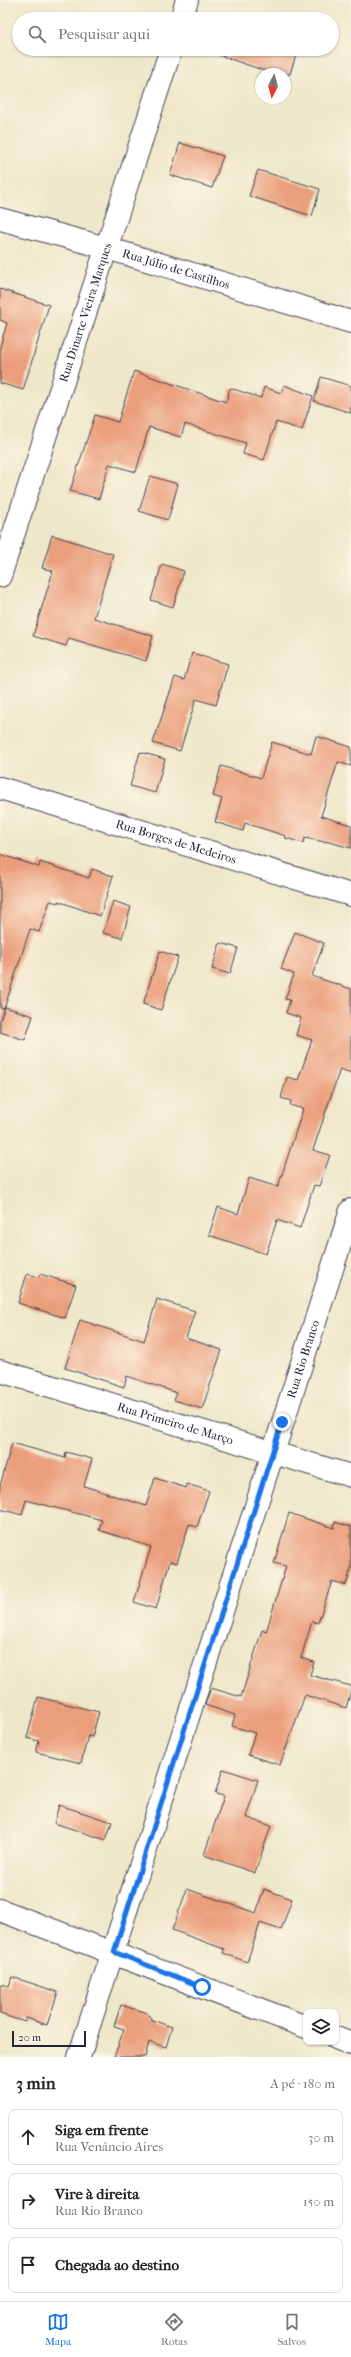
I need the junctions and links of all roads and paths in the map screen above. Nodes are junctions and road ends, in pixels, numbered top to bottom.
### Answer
1 (187, 0) edge
2 (183, 12) edge
3 (169, 56) edge
4 (0, 219) edge
5 (107, 248) junction
6 (351, 322) edge
7 (0, 576) edge
8 (0, 788) edge
9 (351, 895) edge
10 (351, 1210) edge
11 (0, 1371) edge
12 (272, 1452) junction
13 (351, 1476) edge
14 (0, 1910) edge
15 (114, 1952) junction
16 (303, 2025) edge
17 (339, 2039) edge
18 (351, 2044) edge
19 (79, 2057) edge

1 - 2 street
3 - 5 street, Rua Dinarte Vieira Marques
4 - 5 street, Rua Júlio de Castilhos
5 - 6 street, Rua Júlio de Castilhos
5 - 7 street, Rua Dinarte Vieira Marques
8 - 9 street, Rua Borges de Medeiros
10 - 12 street, Rua Rio Branco
11 - 12 street, Rua Primeiro de Março
12 - 13 street, Rua Primeiro de Março
12 - 15 street, Rua Rio Branco
14 - 15 street
15 - 16 street
15 - 19 street, Rua Rio Branco
17 - 18 street

